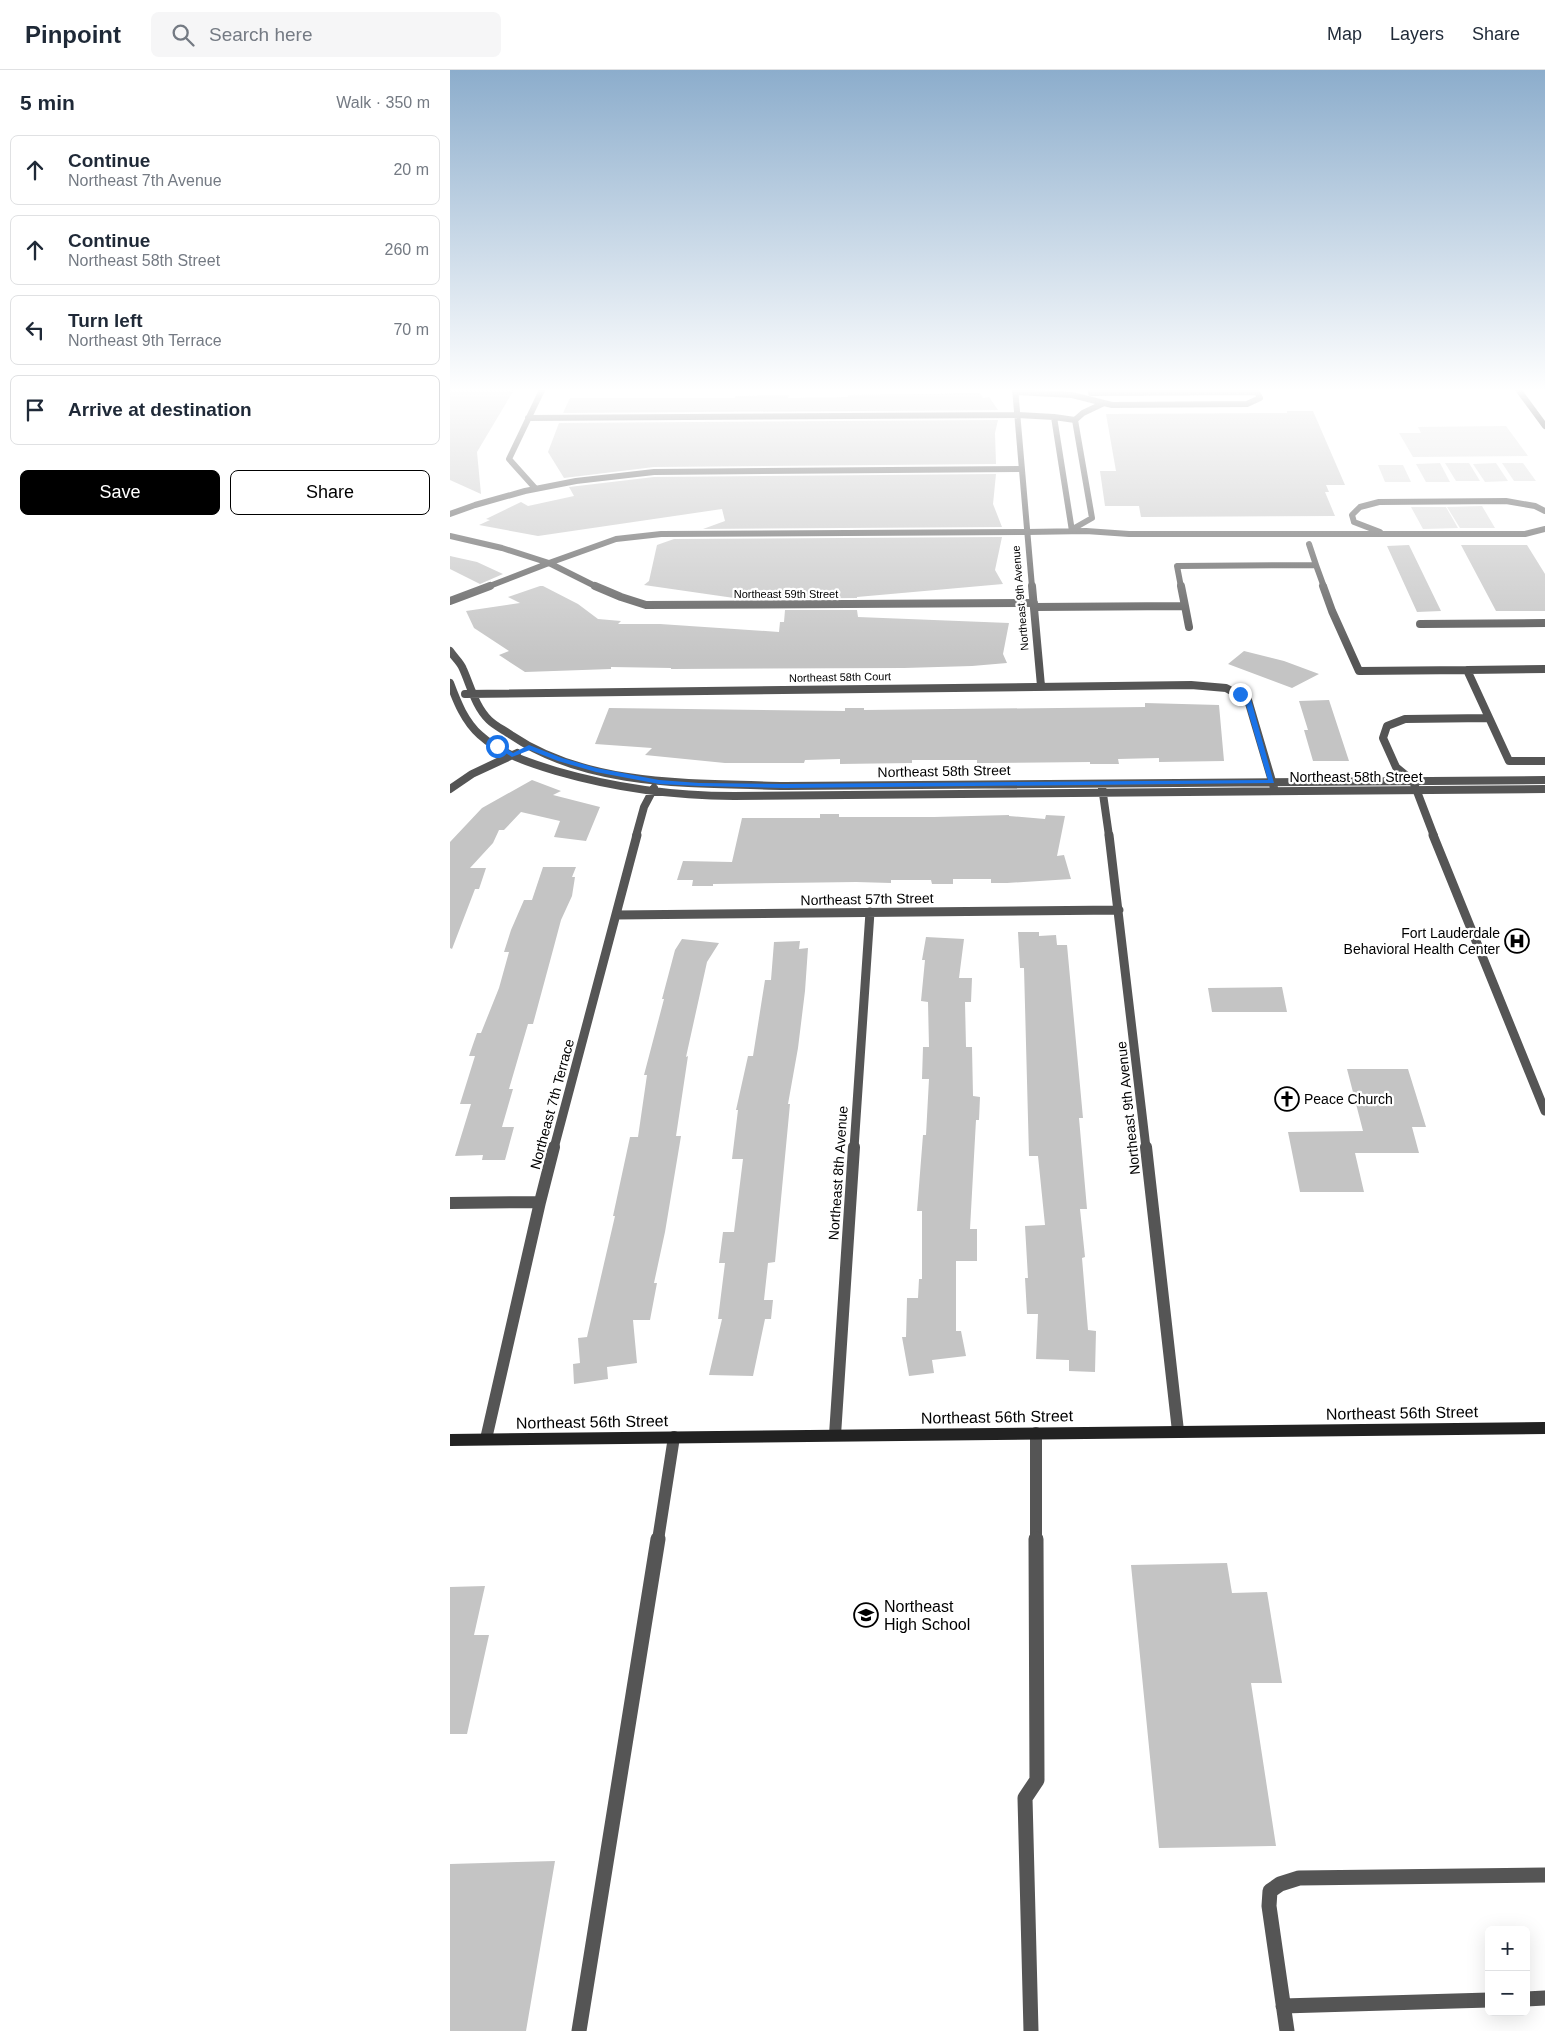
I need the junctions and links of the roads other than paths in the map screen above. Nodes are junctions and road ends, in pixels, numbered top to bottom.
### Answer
1 (527, 480) edge
2 (588, 480) edge
3 (1022, 480) edge
4 (1064, 480) edge
5 (1085, 480) edge
6 (535, 488) junction
7 (1545, 511) edge
8 (450, 514) edge
9 (1354, 522) junction
10 (1545, 529) edge
11 (1072, 531) junction
12 (1027, 532) junction
13 (1328, 534) junction
14 (1394, 534) junction
15 (450, 536) edge
16 (1309, 544) dead end
17 (548, 562) junction
18 (1316, 565) junction
19 (450, 600) edge
20 (1034, 605) junction
21 (1185, 606) junction
22 (1545, 623) edge
23 (1420, 624) dead end
24 (1189, 627) dead end
25 (450, 650) edge
26 (1467, 670) junction
27 (1545, 670) edge
28 (450, 683) edge
29 (1041, 686) junction
30 (471, 693) junction
31 (455, 695) junction
32 (1489, 718) junction
33 (529, 747) junction
34 (512, 755) junction
35 (1545, 761) edge
36 (1545, 780) edge
37 (1413, 781) junction
38 (659, 782) junction
39 (1272, 782) junction
40 (1102, 788) junction
41 (450, 789) edge
42 (1545, 789) edge
43 (1417, 790) junction
44 (1274, 791) junction
45 (650, 792) junction
46 (1119, 910) junction
47 (870, 912) junction
48 (616, 915) junction
49 (1545, 1111) edge
50 (540, 1202) junction
51 (450, 1203) edge
52 (1545, 1428) edge
53 (1178, 1432) junction
54 (1036, 1433) junction
55 (836, 1435) junction
56 (674, 1437) junction
57 (450, 1440) edge
58 (486, 1440) junction
59 (1545, 1875) edge
60 (1545, 1998) edge
61 (1530, 1999) edge
62 (1485, 2000) edge
63 (1283, 2006) junction
64 (579, 2031) edge
65 (1031, 2031) edge
66 (1287, 2031) edge

1 - 6 street
2 - 6 street
3 - 12 street, Northeast 9th Avenue
4 - 11 street
5 - 11 street
6 - 8 street
7 - 9 street
9 - 13 street
9 - 14 street
10 - 14 street
11 - 12 street
11 - 13 street
12 - 17 street
12 - 20 street, Northeast 9th Avenue
13 - 14 street
15 - 17 street, Northeast 59th Street
16 - 18 street
17 - 19 street
17 - 20 street, Northeast 59th Street
18 - 21 street
18 - 26 street
20 - 21 street, Northeast 59th Street
20 - 29 street, Northeast 9th Avenue
21 - 24 street
22 - 23 street
25 - 30 street
26 - 27 street
26 - 32 street
28 - 31 street
29 - 30 street, Northeast 58th Court
29 - 39 street, Northeast 58th Court
30 - 31 street, Northeast 58th Court
30 - 33 street
31 - 34 street
32 - 35 street
32 - 37 street
33 - 34 street
33 - 38 street, Northeast 58th Street
34 - 41 street
34 - 45 street, Northeast 58th Street
36 - 37 street, Northeast 58th Street
37 - 39 street, Northeast 58th Street
37 - 43 street
38 - 40 street, Northeast 58th Street
38 - 45 street, Northeast 7th Terrace
39 - 40 street, Northeast 58th Street
39 - 44 street
40 - 44 street, Northeast 58th Street
40 - 45 street, Northeast 58th Street
40 - 46 street, Northeast 9th Avenue
42 - 43 street, Northeast 58th Street
43 - 44 street, Northeast 58th Street
43 - 49 street
45 - 48 street, Northeast 7th Terrace
46 - 47 street, Northeast 57th Street
46 - 53 street, Northeast 9th Avenue
47 - 48 street, Northeast 57th Street
47 - 55 street, Northeast 8th Avenue
48 - 50 street, Northeast 7th Terrace
50 - 51 street
50 - 58 street, Northeast 7th Terrace
52 - 53 street, Northeast 56th Street
53 - 54 street, Northeast 56th Street
54 - 55 street, Northeast 56th Street
54 - 65 street
55 - 56 street, Northeast 56th Street
56 - 58 street, Northeast 56th Street
56 - 64 street
57 - 58 street, Northeast 56th Street
59 - 63 street
60 - 61 street
62 - 63 street
63 - 66 street

